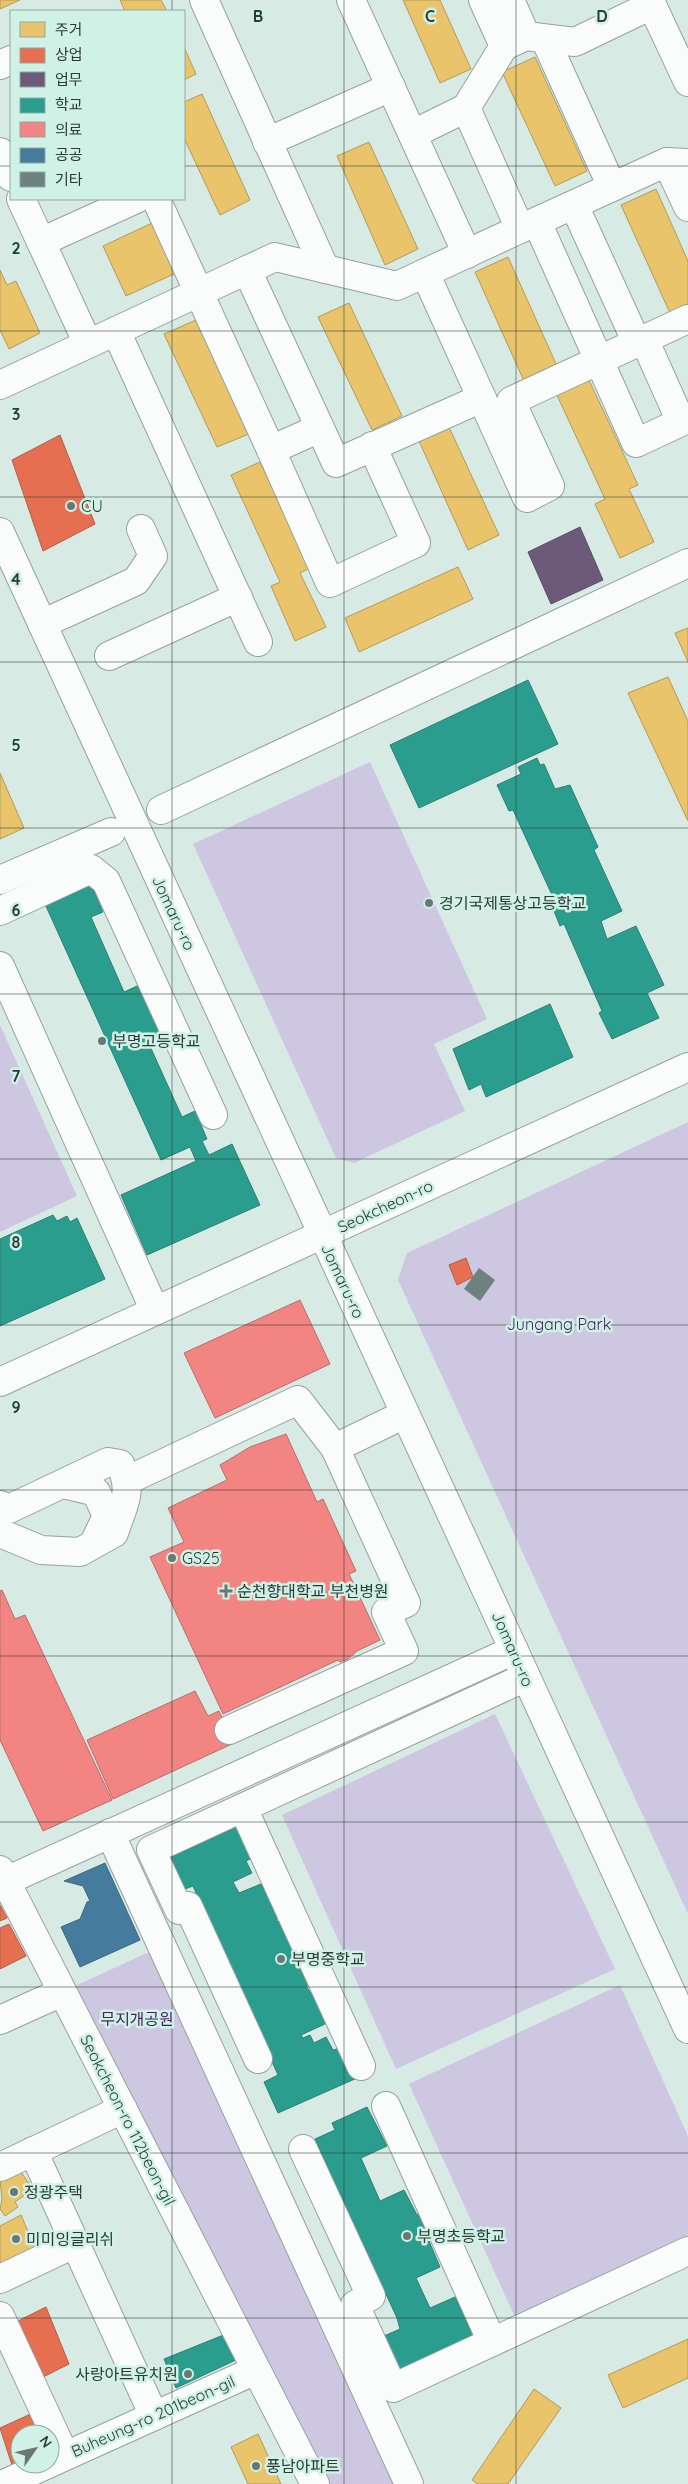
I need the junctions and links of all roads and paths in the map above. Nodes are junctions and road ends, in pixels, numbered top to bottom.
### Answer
1 (204, 0) edge
2 (351, 0) edge
3 (482, 0) edge
4 (510, 0) edge
5 (648, 3) edge
6 (525, 40) junction
7 (688, 82) edge
8 (391, 87) junction
9 (466, 108) junction
10 (412, 134) junction
11 (268, 142) junction
12 (0, 152) edge
13 (677, 162) edge
14 (10, 175) edge
15 (612, 187) junction
16 (21, 200) edge
17 (134, 200) edge
18 (156, 200) edge
19 (574, 204) junction
20 (688, 207) edge
21 (528, 226) junction
22 (41, 242) junction
23 (467, 254) junction
24 (325, 269) junction
25 (247, 270) junction
26 (425, 272) junction
27 (199, 292) junction
28 (688, 319) edge
29 (116, 331) junction
30 (641, 341) junction
31 (88, 344) junction
32 (599, 360) junction
33 (0, 385) edge
34 (494, 404) junction
35 (320, 428) junction
36 (372, 446) junction
37 (271, 450) junction
38 (141, 529) dead end
39 (0, 532) edge
40 (688, 563) edge
41 (238, 597) junction
42 (42, 624) junction
43 (258, 642) dead end
44 (109, 656) dead end
45 (161, 810) dead end
46 (111, 832) dead end
47 (0, 880) edge
48 (0, 911) edge
49 (0, 966) edge
50 (688, 1067) edge
51 (213, 1115) dead end
52 (322, 1235) junction
53 (155, 1311) junction
54 (0, 1382) edge
55 (405, 1414) junction
56 (335, 1448) junction
57 (128, 1480) junction
58 (52, 1489) junction
59 (0, 1505) edge
60 (0, 1533) edge
61 (93, 1545) junction
62 (41, 1550) junction
63 (514, 1650) junction
64 (526, 1677) junction
65 (229, 1730) dead end
66 (243, 1808) junction
67 (110, 1833) junction
68 (3, 1876) edge
69 (62, 1992) junction
70 (0, 2020) edge
71 (688, 2029) edge
72 (258, 2059) dead end
73 (361, 2066) dead end
74 (386, 2106) dead end
75 (123, 2109) junction
76 (303, 2149) dead end
77 (33, 2151) junction
78 (0, 2167) edge
79 (76, 2243) junction
80 (688, 2251) edge
81 (0, 2279) edge
82 (0, 2316) edge
83 (492, 2342) junction
84 (256, 2370) junction
85 (154, 2416) junction
86 (40, 2424) edge
87 (60, 2458) edge
88 (26, 2474) edge
89 (4, 2484) edge
90 (315, 2484) edge
91 (409, 2484) edge

1 - 11 street
2 - 8 street
3 - 6 street
4 - 6 street
5 - 6 street
5 - 7 street
6 - 9 street
6 - 15 street
8 - 10 street
8 - 11 street
9 - 10 street
9 - 21 street
10 - 23 street
11 - 24 street
12 - 14 street
13 - 15 street
13 - 20 street
15 - 19 street
16 - 22 street
17 - 22 street
18 - 27 street
19 - 21 street
19 - 30 street
21 - 23 street
21 - 32 street
22 - 31 street
23 - 26 street
24 - 25 street
24 - 26 street
25 - 27 street
25 - 35 street
26 - 34 street
27 - 29 street
27 - 37 street
28 - 30 street
29 - 31 street
29 - 41 street
30 - 32 street
30 - 32 street
31 - 33 street
32 - 34 street
34 - 36 street
35 - 36 street
35 - 37 street
36 - 37 street
38 - 42 street
39 - 42 street, Jomaru-ro
40 - 45 street
41 - 43 street
41 - 44 street
42 - 52 street, Jomaru-ro
46 - 47 street
48 - 51 street
49 - 53 street
50 - 52 street, Seokcheon-ro
52 - 53 street, Seokcheon-ro
52 - 55 street, Jomaru-ro
53 - 54 street, Seokcheon-ro
55 - 56 street
55 - 63 street, Jomaru-ro
56 - 57 street
56 - 65 street
57 - 58 street
57 - 61 street
58 - 59 street
58 - 61 street
58 - 62 street
60 - 62 street
61 - 62 street
63 - 64 street, Jomaru-ro
63 - 67 street
64 - 66 street
64 - 71 street, Jomaru-ro
66 - 72 street
66 - 73 street
67 - 68 street
67 - 91 street
68 - 69 street, Seokcheon-ro 112beon-gil
69 - 70 street
69 - 75 street, Seokcheon-ro 112beon-gil
74 - 83 street
75 - 77 street
75 - 84 street, Seokcheon-ro 112beon-gil
76 - 83 street
77 - 78 street
77 - 79 street
79 - 81 street
79 - 85 street
80 - 83 street
82 - 86 street
84 - 85 street, Buheung-ro 201beon-gil
84 - 90 street, Seokcheon-ro 112beon-gil
85 - 87 street, Buheung-ro 201beon-gil
88 - 89 street, Buheung-ro 201beon-gil

